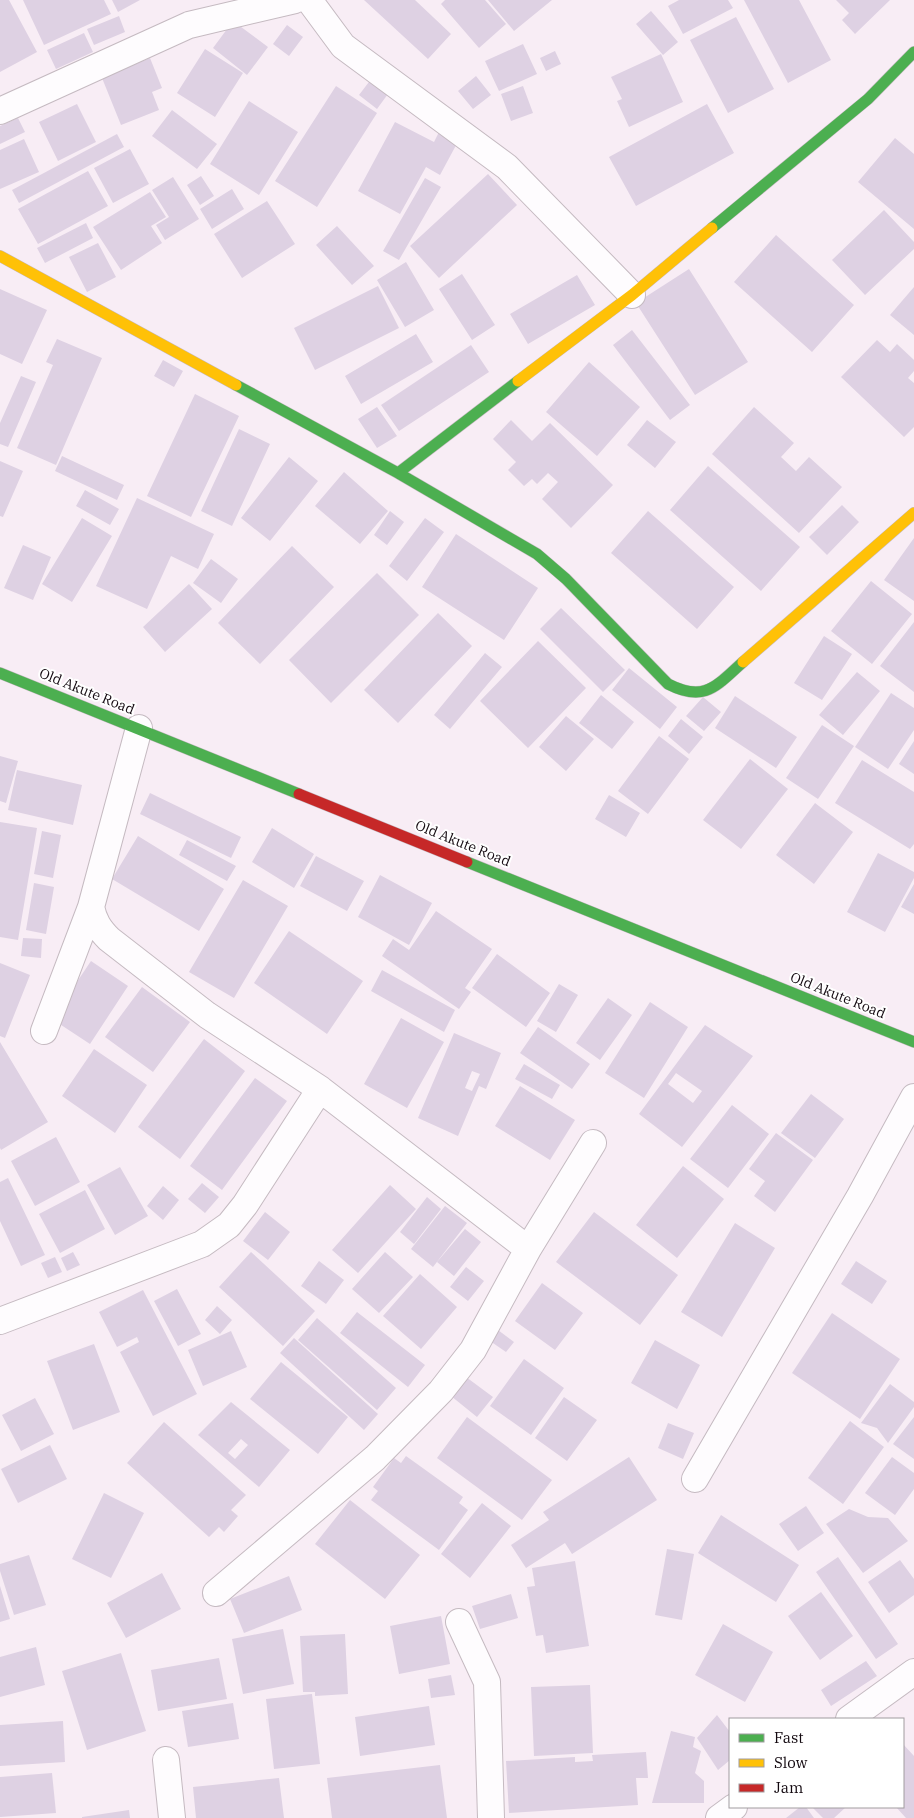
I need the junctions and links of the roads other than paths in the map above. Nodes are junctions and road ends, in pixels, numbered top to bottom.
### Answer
1 (294, 0) edge
2 (309, 0) edge
3 (914, 52) edge
4 (0, 111) edge
5 (0, 256) edge
6 (632, 295) junction
7 (398, 473) junction
8 (914, 513) edge
9 (0, 672) edge
10 (138, 728) junction
11 (91, 907) junction
12 (44, 1031) dead end
13 (914, 1042) edge
14 (320, 1088) junction
15 (914, 1096) edge
16 (593, 1143) dead end
17 (528, 1249) junction
18 (0, 1321) edge
19 (695, 1479) dead end
20 (216, 1593) dead end
21 (459, 1622) dead end
22 (914, 1672) edge
23 (850, 1718) edge
24 (166, 1760) dead end
25 (733, 1808) edge
26 (172, 1818) edge
27 (491, 1818) edge
28 (719, 1818) edge

1 - 4 street
2 - 6 street
3 - 6 street
5 - 7 street
6 - 7 street
7 - 8 street
9 - 10 street, Old Akute Road
10 - 11 street
10 - 13 street, Old Akute Road
11 - 12 street
11 - 14 street
14 - 17 street
14 - 18 street
15 - 19 street
16 - 17 street
17 - 20 street
21 - 27 street
22 - 23 street
24 - 26 street
25 - 28 street

